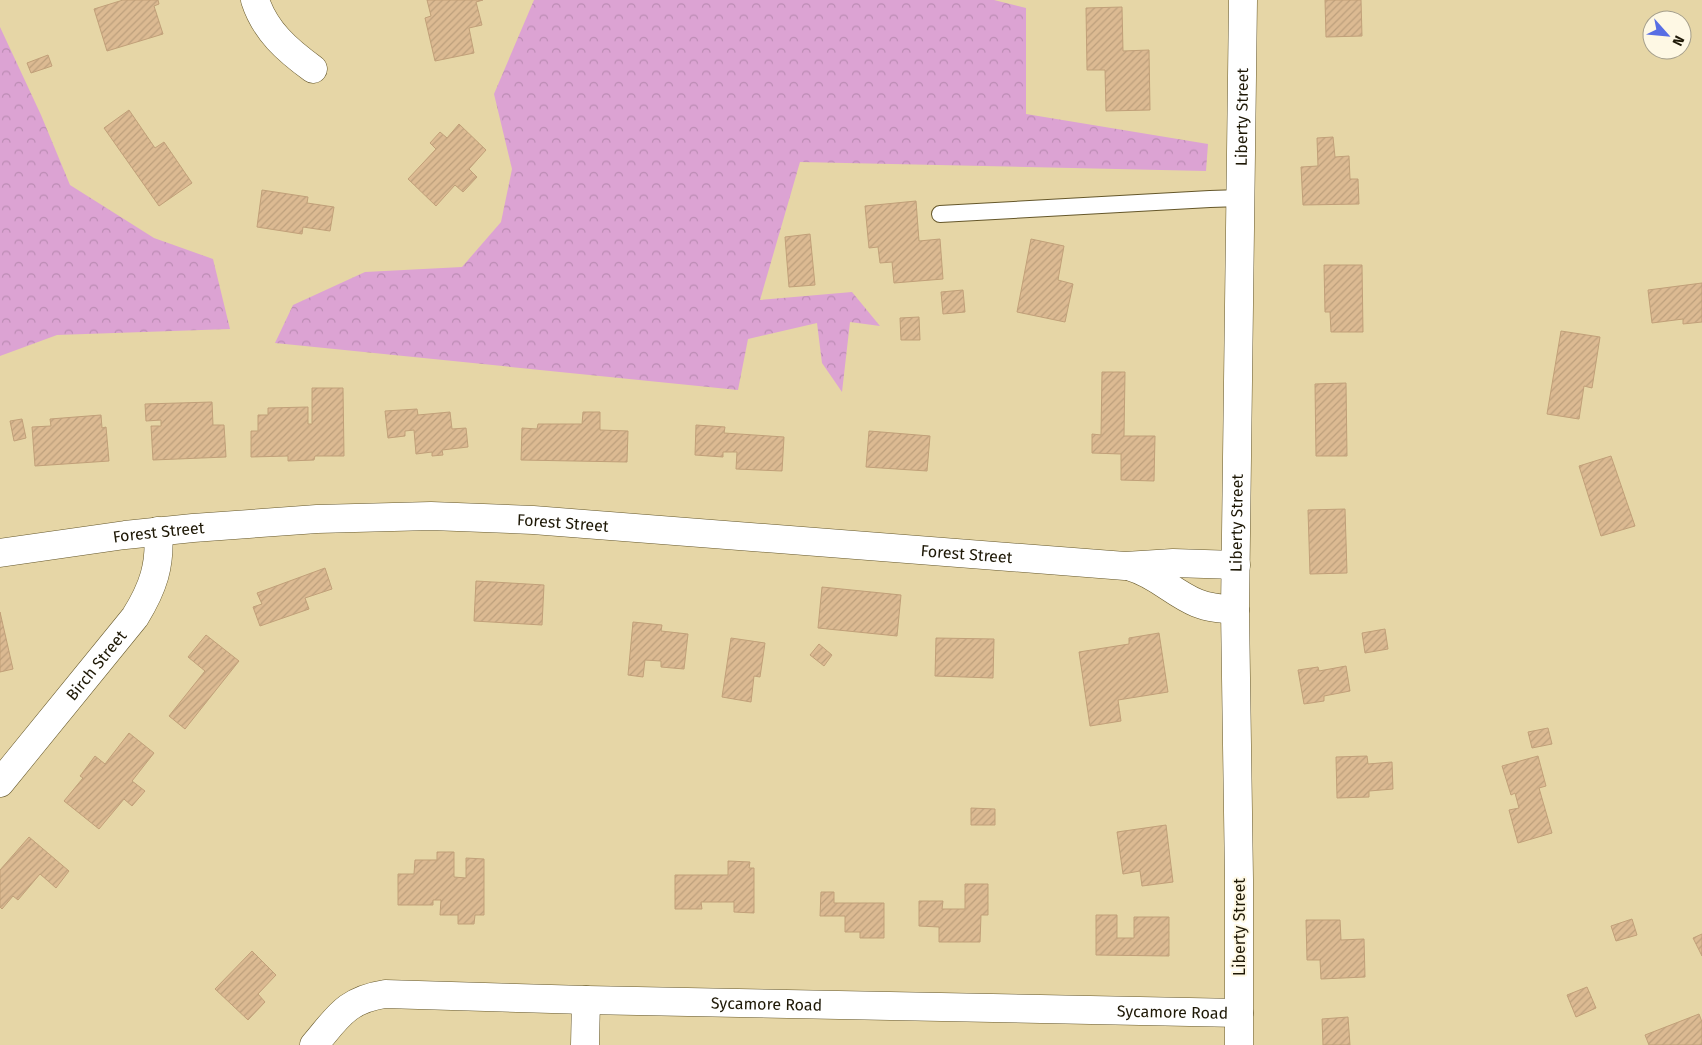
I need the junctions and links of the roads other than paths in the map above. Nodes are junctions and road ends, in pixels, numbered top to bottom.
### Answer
1 (255, 0) edge
2 (1243, 0) edge
3 (313, 69) dead end
4 (1241, 198) junction
5 (940, 214) dead end
6 (158, 531) junction
7 (0, 553) edge
8 (1236, 565) junction
9 (1125, 566) junction
10 (1235, 610) junction
11 (0, 783) edge
12 (586, 1000) junction
13 (1239, 1013) junction
14 (314, 1045) edge
15 (585, 1045) edge
16 (1239, 1045) edge

1 - 3 street
2 - 4 street, Liberty Street
4 - 5 lane
4 - 8 street, Liberty Street
6 - 7 street, Forest Street
6 - 9 street, Forest Street
6 - 11 street, Birch Street
8 - 9 street, Forest Street
8 - 10 street, Liberty Street
9 - 10 street, Forest Street
10 - 13 street, Liberty Street
12 - 13 street, Sycamore Road
12 - 14 street, Sycamore Road
12 - 15 street
13 - 16 street, Liberty Street

